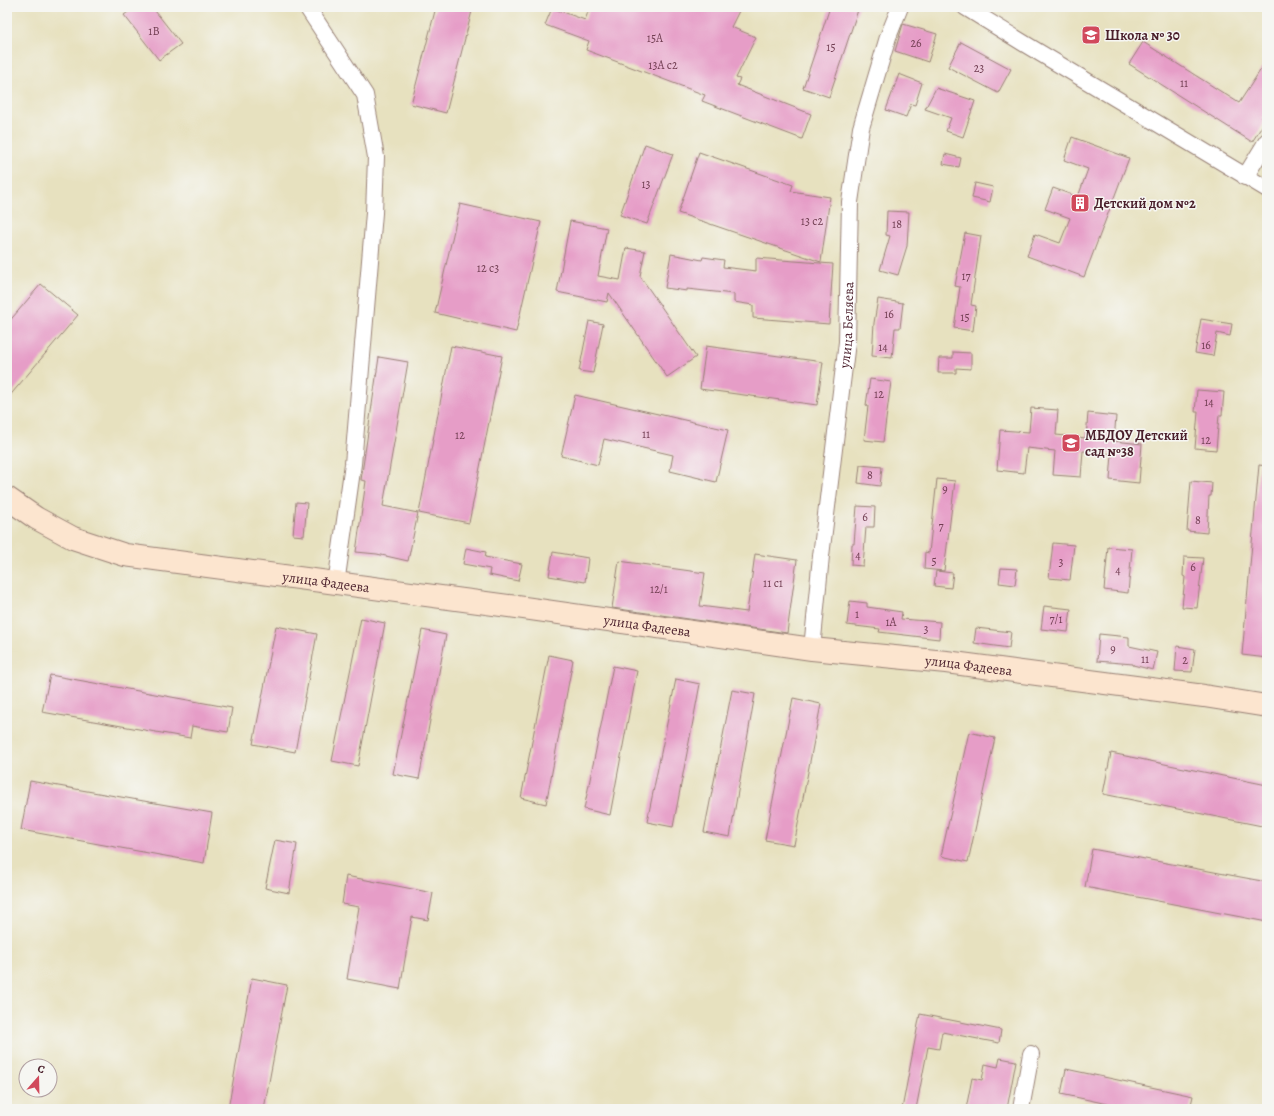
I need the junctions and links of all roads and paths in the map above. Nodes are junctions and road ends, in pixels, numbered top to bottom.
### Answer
1 (307, 7) edge
2 (900, 7) edge
3 (965, 7) edge
4 (1267, 141) edge
5 (1246, 177) junction
6 (1267, 189) edge
7 (7, 498) edge
8 (336, 584) junction
9 (812, 649) junction
10 (1267, 706) edge
11 (1031, 1054) dead end
12 (1021, 1109) edge

1 - 8 street
2 - 9 street, улица Беляева
3 - 5 street
4 - 5 street
5 - 6 street
7 - 8 main road, улица Фадеева
8 - 9 main road, улица Фадеева
9 - 10 main road, улица Фадеева
11 - 12 street

